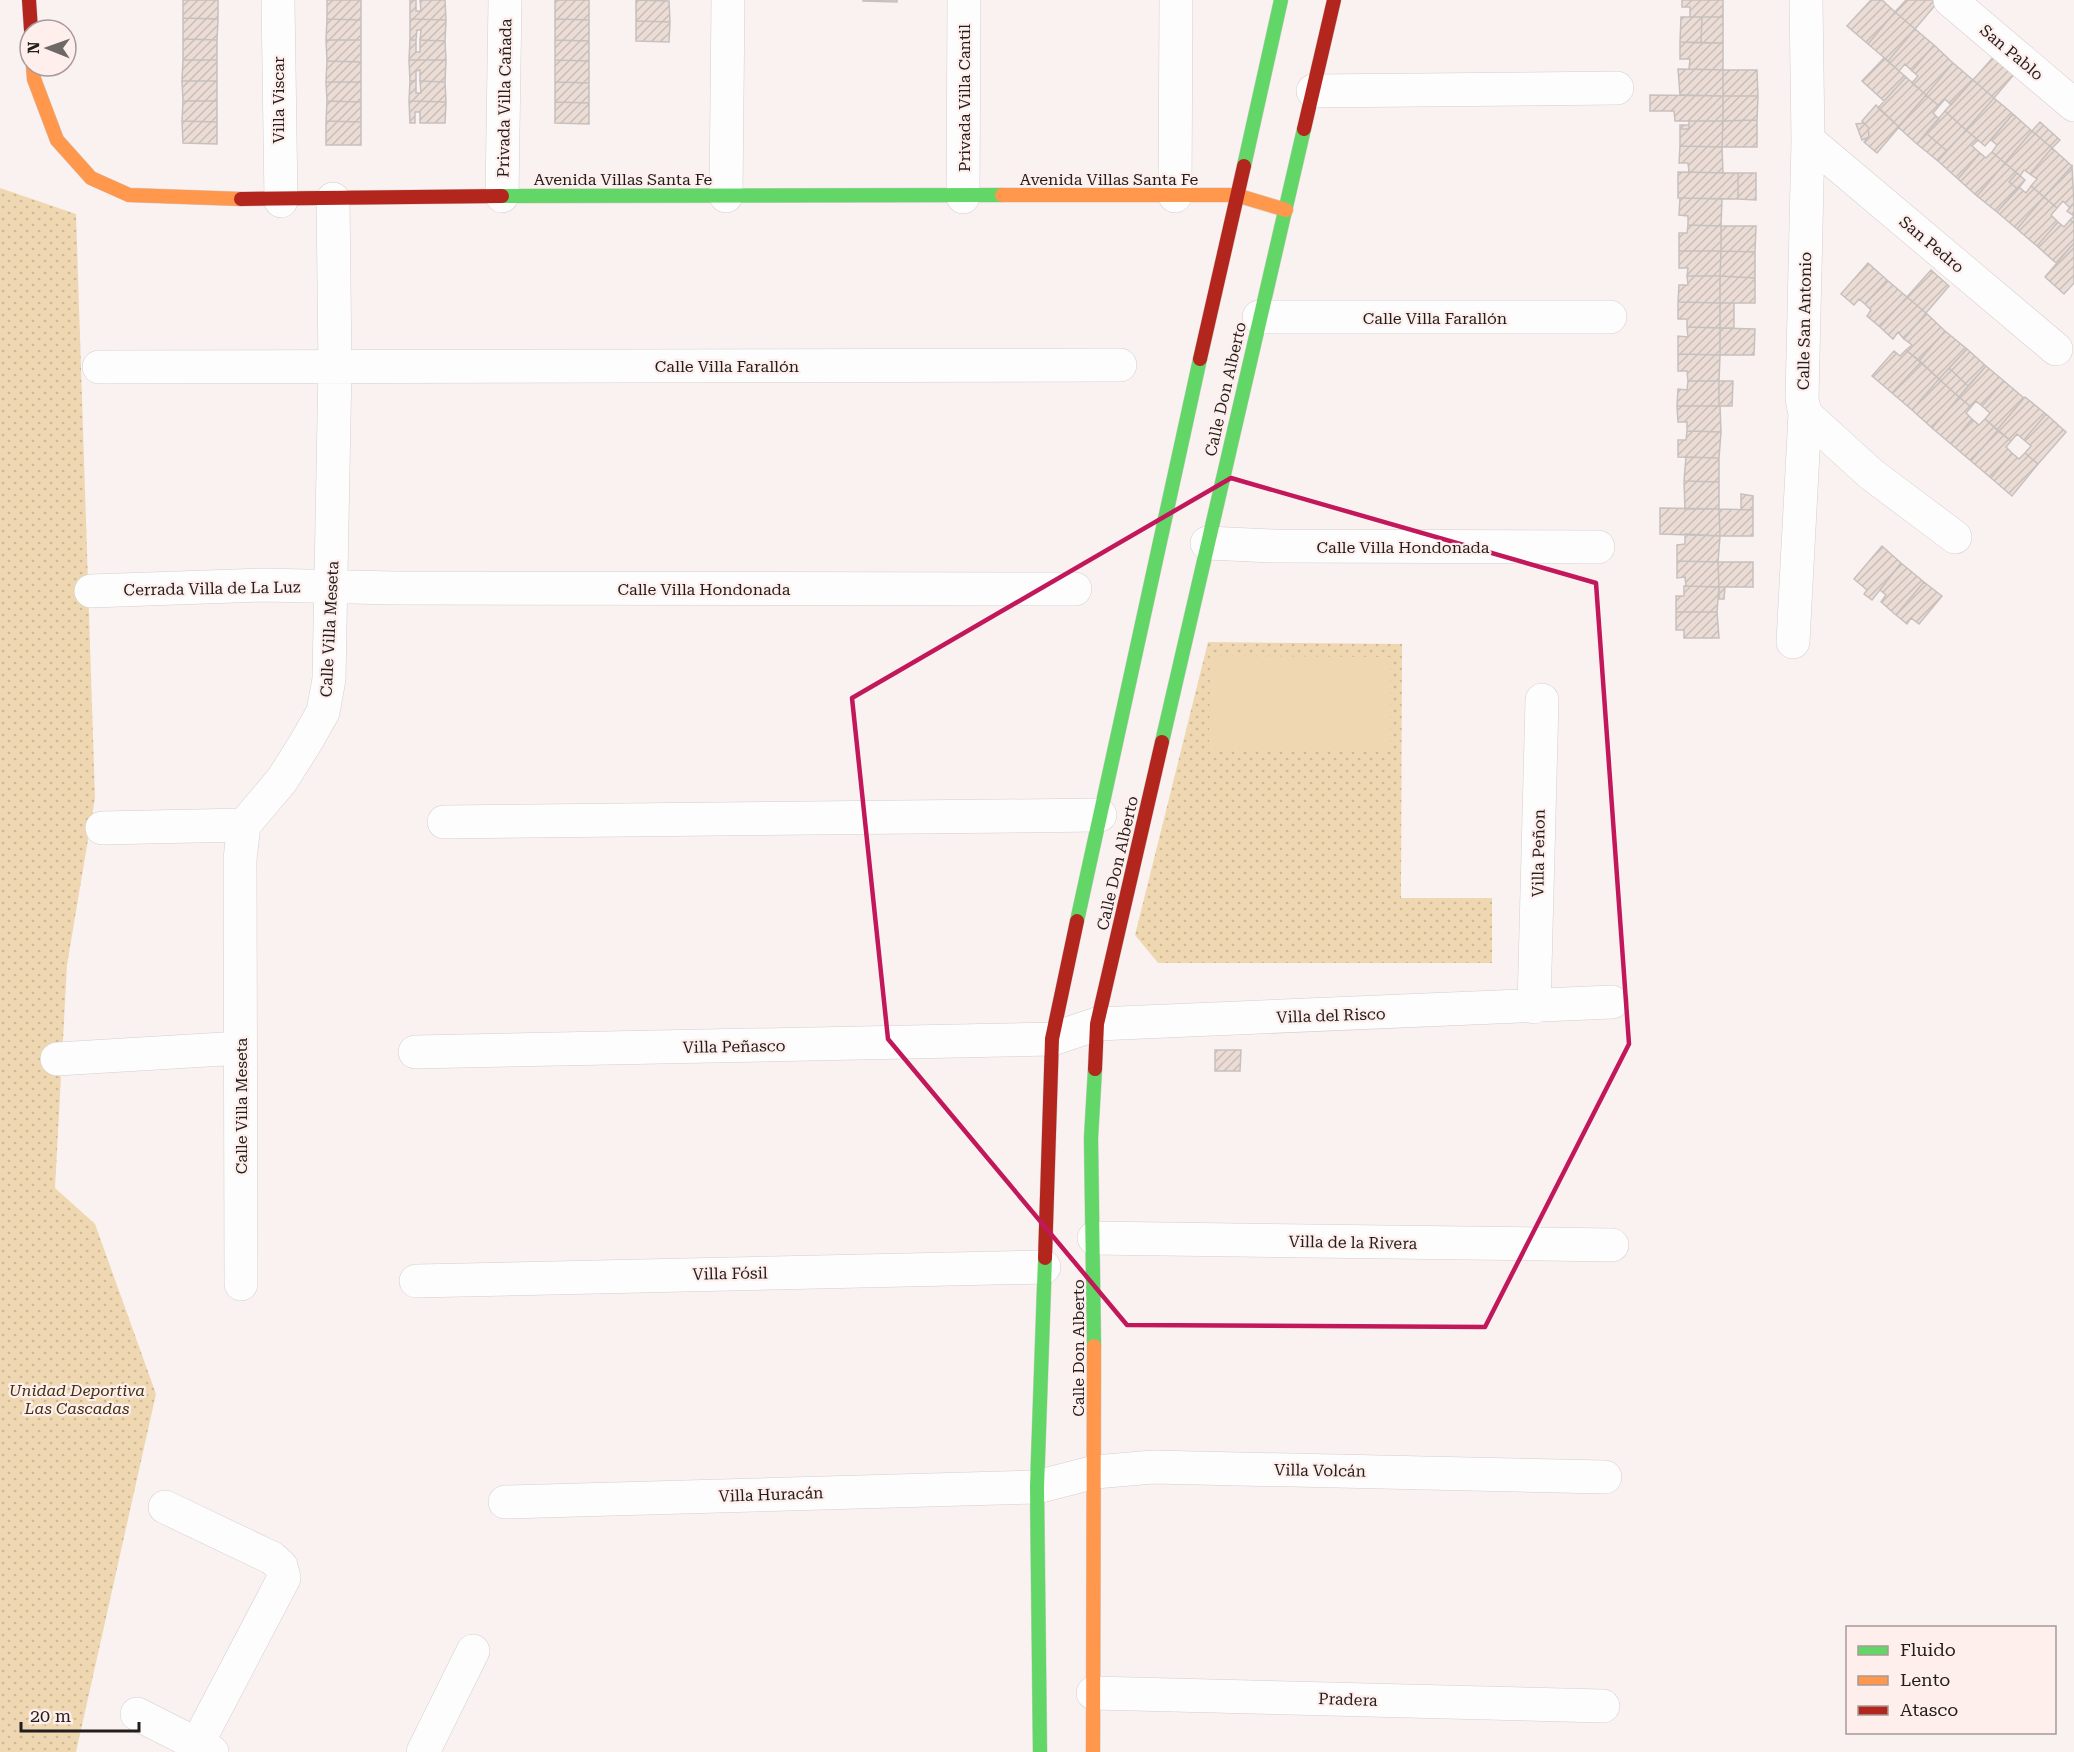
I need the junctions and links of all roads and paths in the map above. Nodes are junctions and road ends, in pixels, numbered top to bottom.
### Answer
1 (29, 0) edge
2 (278, 0) edge
3 (505, 0) edge
4 (729, 0) edge
5 (964, 0) edge
6 (1176, 0) edge
7 (1281, 0) edge
8 (1334, 0) edge
9 (1806, 0) edge
10 (1950, 0) edge
11 (30, 18) edge
12 (34, 78) edge
13 (1617, 88) dead end
14 (1313, 91) junction
15 (2074, 105) edge
16 (1808, 140) junction
17 (502, 195) junction
18 (1236, 195) junction
19 (726, 196) junction
20 (1175, 196) junction
21 (963, 197) junction
22 (333, 199) junction
23 (281, 201) junction
24 (1286, 210) junction
25 (1259, 317) junction
26 (1610, 317) dead end
27 (2056, 349) dead end
28 (1120, 365) dead end
29 (99, 367) dead end
30 (335, 367) junction
31 (1805, 414) junction
32 (1955, 537) dead end
33 (1207, 543) junction
34 (1599, 547) dead end
35 (333, 587) junction
36 (1075, 589) dead end
37 (91, 591) dead end
38 (1793, 642) dead end
39 (1542, 700) dead end
40 (1100, 815) junction
41 (444, 822) dead end
42 (244, 825) junction
43 (102, 828) dead end
44 (1612, 1002) dead end
45 (1534, 1007) junction
46 (1097, 1024) junction
47 (1052, 1039) junction
48 (240, 1048) junction
49 (415, 1052) dead end
50 (57, 1059) dead end
51 (1094, 1238) junction
52 (1612, 1245) dead end
53 (1044, 1267) junction
54 (416, 1281) dead end
55 (242, 1284) dead end
56 (1095, 1472) junction
57 (1605, 1477) dead end
58 (1037, 1487) junction
59 (505, 1502) dead end
60 (165, 1507) dead end
61 (473, 1652) dead end
62 (1093, 1693) junction
63 (1603, 1706) dead end
64 (137, 1714) dead end
65 (204, 1748) edge
66 (423, 1752) edge
67 (1040, 1752) edge
68 (1093, 1752) edge

1 - 11 street
2 - 23 street, Villa Viscar
3 - 17 street, Privada Villa Cañada
4 - 19 street
5 - 21 street, Privada Villa Cantil
6 - 20 street
7 - 18 street, Calle Don Alberto
8 - 14 street, Calle Don Alberto
9 - 16 street, Calle San Antonio
10 - 15 street, San Pablo
12 - 23 street, Avenida Villas Santa Fe
13 - 14 street
14 - 24 street, Calle Don Alberto
16 - 27 street, San Pedro
16 - 31 street, Calle San Antonio
17 - 19 street, Avenida Villas Santa Fe
17 - 22 street, Avenida Villas Santa Fe
18 - 20 street, Avenida Villas Santa Fe
18 - 24 street, Avenida Villas Santa Fe
18 - 40 street, Calle Don Alberto
19 - 21 street, Avenida Villas Santa Fe
20 - 21 street, Avenida Villas Santa Fe
22 - 23 street, Avenida Villas Santa Fe
22 - 30 street, Calle Villa Meseta
24 - 25 street, Calle Don Alberto
25 - 26 street, Calle Villa Farallón
25 - 33 street, Calle Don Alberto
28 - 30 street, Calle Villa Farallón
29 - 30 street
30 - 35 street, Calle Villa Meseta
31 - 32 street
31 - 38 street, Calle San Antonio
33 - 34 street, Calle Villa Hondonada
33 - 46 street, Calle Don Alberto
35 - 36 street, Calle Villa Hondonada
35 - 37 street, Cerrada Villa de La Luz
35 - 42 street, Calle Villa Meseta
39 - 45 street, Villa Peñon
40 - 41 street
40 - 47 street, Calle Don Alberto
42 - 43 street
42 - 48 street, Calle Villa Meseta
44 - 45 street, Villa del Risco
45 - 46 street, Villa del Risco
46 - 47 street, Villa del Risco
46 - 51 street, Calle Don Alberto
47 - 49 street, Villa Peñasco
47 - 53 street, Calle Don Alberto
48 - 50 street
48 - 55 street, Calle Villa Meseta
51 - 52 street, Villa de la Rivera
51 - 56 street, Calle Don Alberto
53 - 54 street, Villa Fósil
53 - 58 street, Calle Don Alberto
56 - 57 street, Villa Volcán
56 - 58 street, Villa Volcán
56 - 62 street, Calle Don Alberto
58 - 59 street, Villa Huracán
58 - 67 street, Calle Don Alberto
60 - 65 street
61 - 66 street
62 - 63 street, Pradera
62 - 68 street, Calle Don Alberto
64 - 65 street

